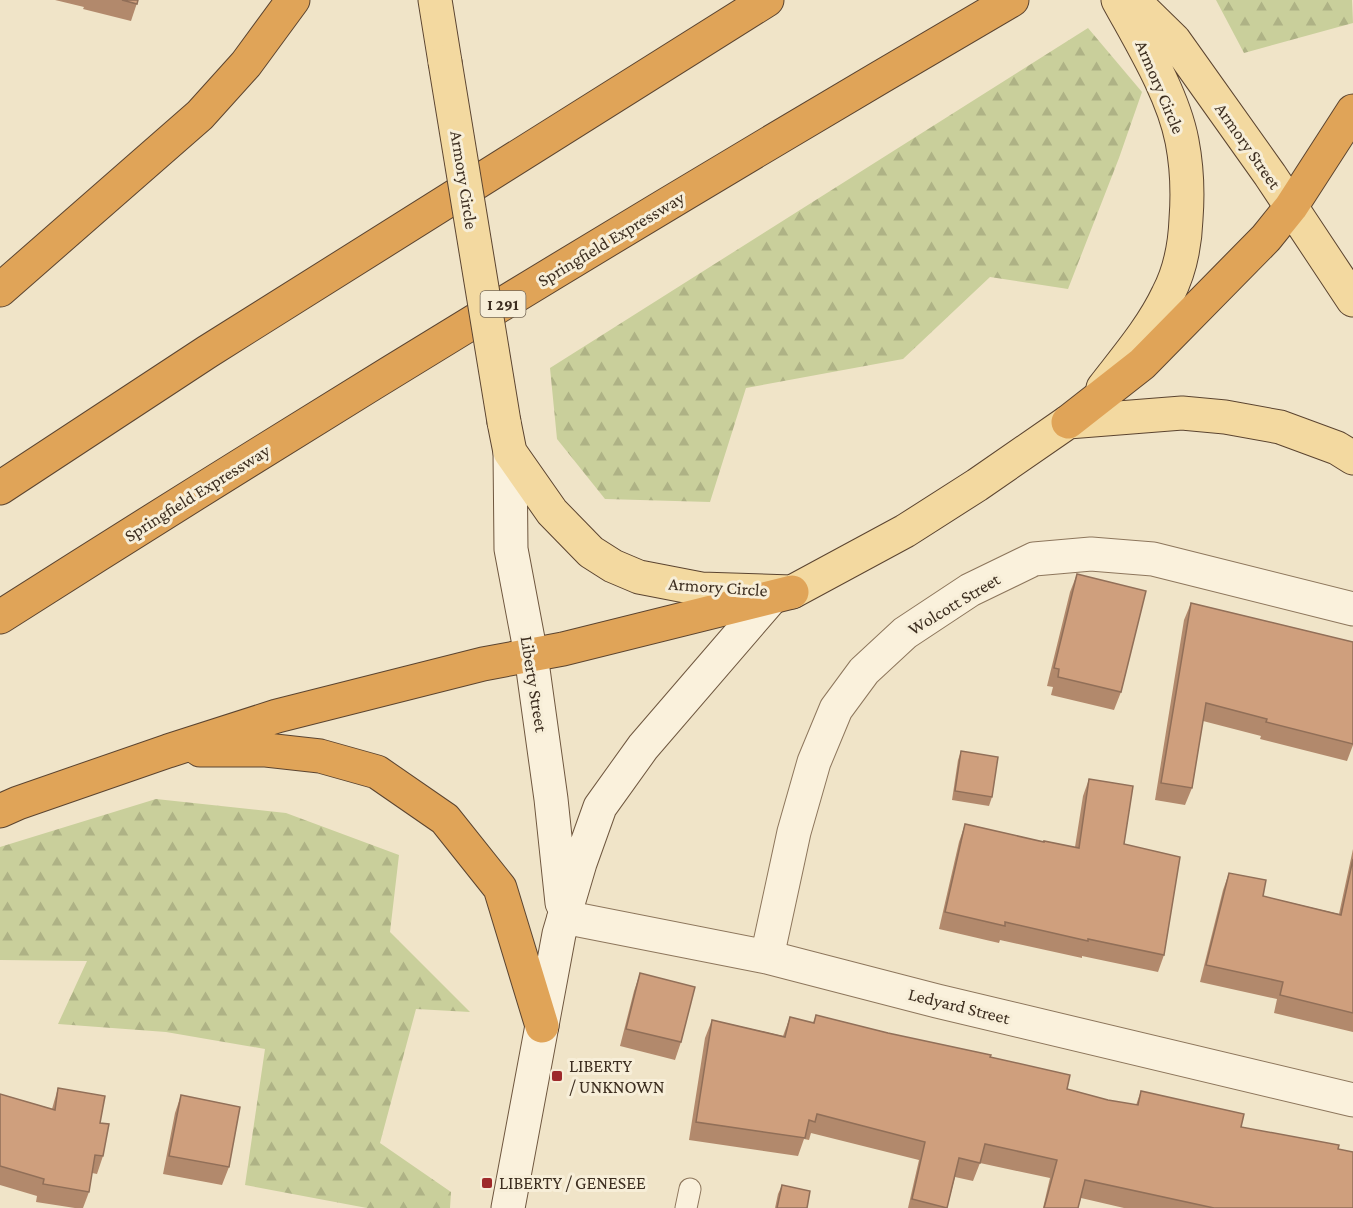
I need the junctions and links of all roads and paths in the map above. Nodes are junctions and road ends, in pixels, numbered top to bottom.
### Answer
1 (294, 0) edge
2 (435, 0) edge
3 (768, 0) edge
4 (1012, 0) edge
5 (1119, 0) edge
6 (1133, 0) edge
7 (1151, 34) junction
8 (1353, 111) edge
9 (1291, 207) junction
10 (0, 290) edge
11 (1353, 300) edge
12 (1079, 413) junction
13 (507, 437) junction
14 (1353, 458) edge
15 (0, 488) edge
16 (783, 594) junction
17 (1353, 609) edge
18 (0, 617) edge
19 (531, 655) junction
20 (168, 751) junction
21 (0, 812) edge
22 (564, 917) junction
23 (767, 957) junction
24 (542, 1026) junction
25 (1353, 1100) edge
26 (508, 1208) edge

1 - 10 highway
2 - 13 main road, Armory Circle, bridge
3 - 15 highway
4 - 18 highway, Springfield Expressway / I 291
5 - 7 main road, Armory Circle
6 - 7 main road, Armory Street
7 - 9 main road, Armory Street
7 - 12 main road, Armory Circle
8 - 9 highway
9 - 11 main road, Armory Street
9 - 12 highway
12 - 14 main road
12 - 16 main road, Armory Circle
13 - 16 main road, Armory Circle
13 - 19 street, Liberty Street
16 - 19 highway
16 - 22 street, Liberty Street
17 - 23 street, Wolcott Street
19 - 20 highway
19 - 22 street, Liberty Street
20 - 21 highway
20 - 24 highway
22 - 23 street, Ledyard Street
22 - 24 street, Liberty Street
23 - 25 street, Ledyard Street
24 - 26 street, Liberty Street

